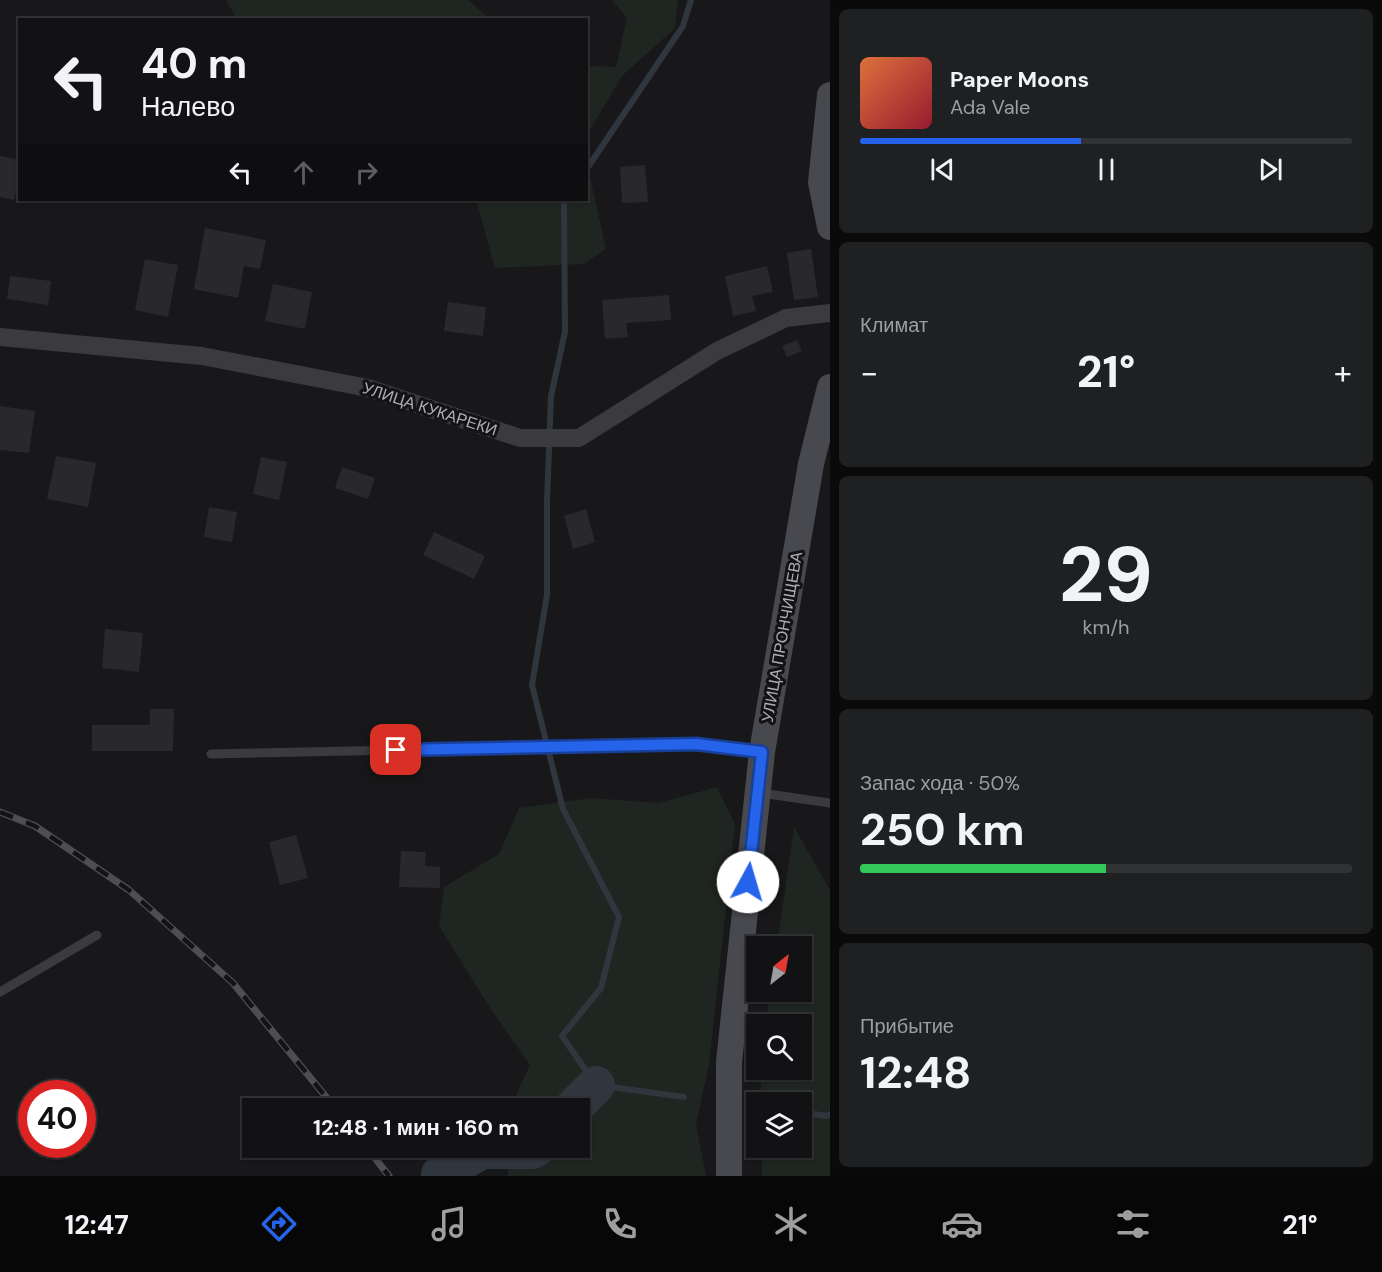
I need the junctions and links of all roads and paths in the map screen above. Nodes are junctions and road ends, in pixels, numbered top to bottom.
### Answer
1 (830, 94) edge
2 (830, 227) edge
3 (830, 313) edge
4 (0, 337) edge
5 (830, 387) edge
6 (762, 752) junction
7 (211, 754) dead end
8 (758, 792) junction
9 (830, 803) edge
10 (97, 935) dead end
11 (0, 992) edge
12 (729, 1176) edge

1 - 2 street
3 - 4 street, УЛИЦА КУКАРЕКИ
5 - 6 street, УЛИЦА ПРОНЧИЩЕВА
6 - 7 lane
6 - 8 street, УЛИЦА ПРОНЧИЩЕВА
8 - 9 lane
8 - 12 street, УЛИЦА ПРОНЧИЩЕВА
10 - 11 lane

